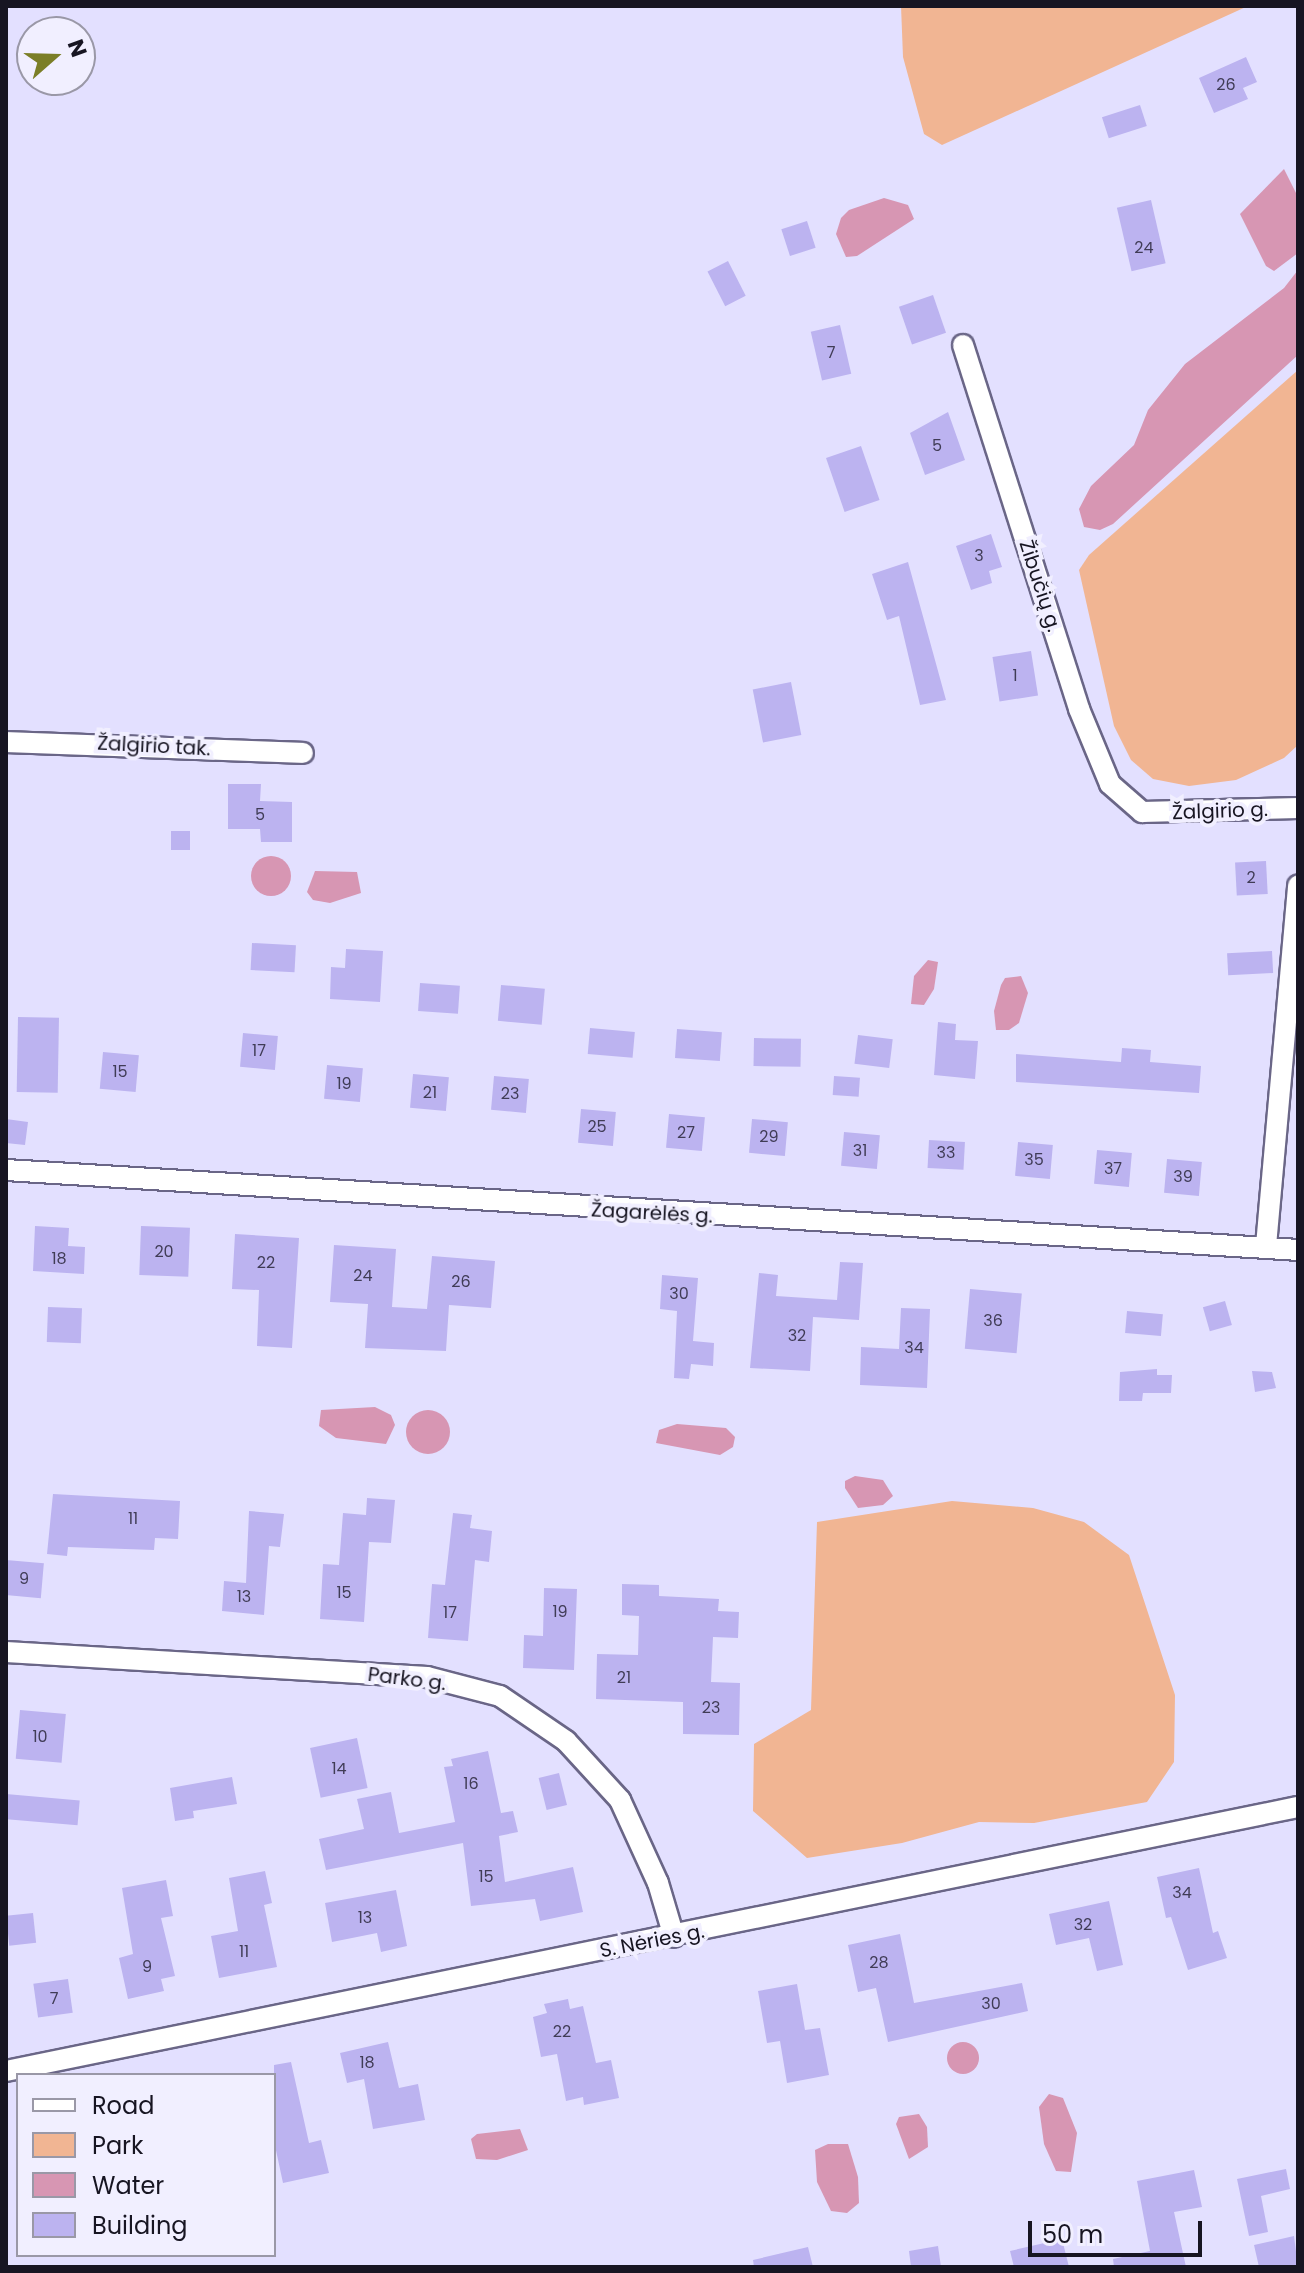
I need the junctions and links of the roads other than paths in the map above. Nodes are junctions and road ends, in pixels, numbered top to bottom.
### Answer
1 (963, 345) dead end
2 (6, 742) edge
3 (303, 753) dead end
4 (1298, 808) edge
5 (1142, 812) joint
6 (1298, 885) edge
7 (6, 1170) edge
8 (1266, 1246) junction
9 (1298, 1250) edge
10 (6, 1652) edge
11 (1298, 1807) edge
12 (674, 1937) junction
13 (6, 2071) edge

1 - 5 street, Žibučių g.
2 - 3 street, Žalgirio tak.
4 - 5 street, Žalgirio g.
6 - 8 street
7 - 8 street, Žagarėlės g.
8 - 9 street, Žagarėlės g.
10 - 12 street, Parko g.
11 - 12 street, S. Nėries g.
12 - 13 street, S. Nėries g.

